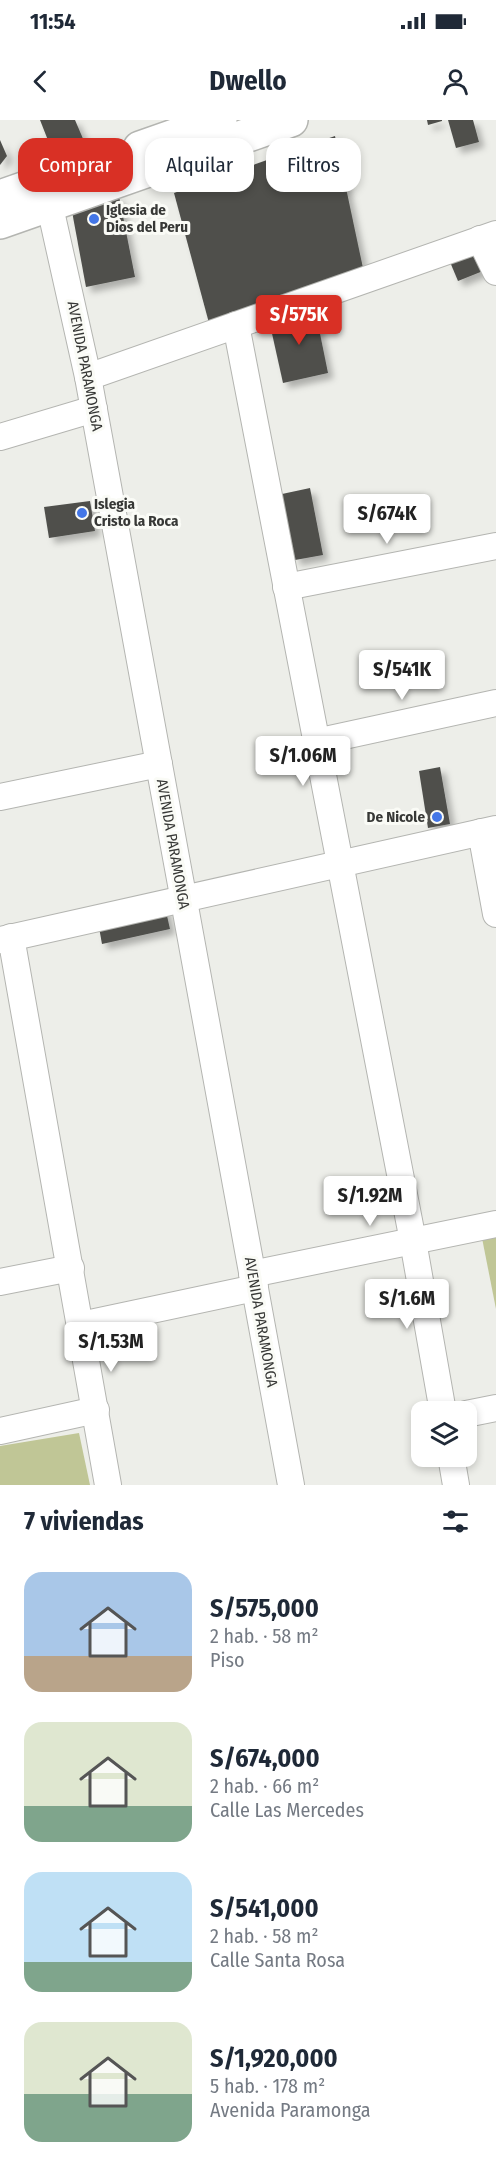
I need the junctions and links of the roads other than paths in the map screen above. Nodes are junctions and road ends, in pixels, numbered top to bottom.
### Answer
1 (220, 120) edge
2 (291, 120) edge
3 (47, 193) junction
4 (0, 197) edge
5 (0, 222) edge
6 (488, 237) edge
7 (496, 273) edge
8 (236, 325) junction
9 (88, 377) junction
10 (94, 409) junction
11 (0, 437) edge
12 (496, 546) edge
13 (286, 587) junction
14 (496, 703) edge
15 (316, 741) junction
16 (159, 764) junction
17 (0, 797) edge
18 (489, 831) edge
19 (340, 864) junction
20 (183, 899) junction
21 (496, 914) edge
22 (6, 939) edge
23 (496, 1224) edge
24 (413, 1241) junction
25 (71, 1268) junction
26 (254, 1281) junction
27 (0, 1282) edge
28 (81, 1325) junction
29 (441, 1401) edge
30 (496, 1408) edge
31 (96, 1410) junction
32 (477, 1411) edge
33 (0, 1431) edge
34 (453, 1467) edge
35 (108, 1485) edge
36 (291, 1485) edge
37 (456, 1485) edge

1 - 3 street
2 - 3 street
3 - 4 street
3 - 5 street
3 - 9 street, AVENIDA PARAMONGA
6 - 7 street
6 - 8 street
8 - 9 street
8 - 13 street
9 - 10 street, AVENIDA PARAMONGA
10 - 11 street
10 - 16 street, AVENIDA PARAMONGA
12 - 13 street
13 - 15 street
14 - 15 street
15 - 19 street
16 - 17 street
16 - 20 street, AVENIDA PARAMONGA
18 - 19 street
18 - 21 street
19 - 20 street
19 - 24 street
20 - 22 street
20 - 26 street, AVENIDA PARAMONGA
22 - 25 street
23 - 24 street
24 - 26 street
24 - 29 street
25 - 27 street
25 - 28 street
26 - 28 street
26 - 36 street, AVENIDA PARAMONGA
28 - 31 street
30 - 32 street
31 - 33 street
31 - 35 street
34 - 37 street

